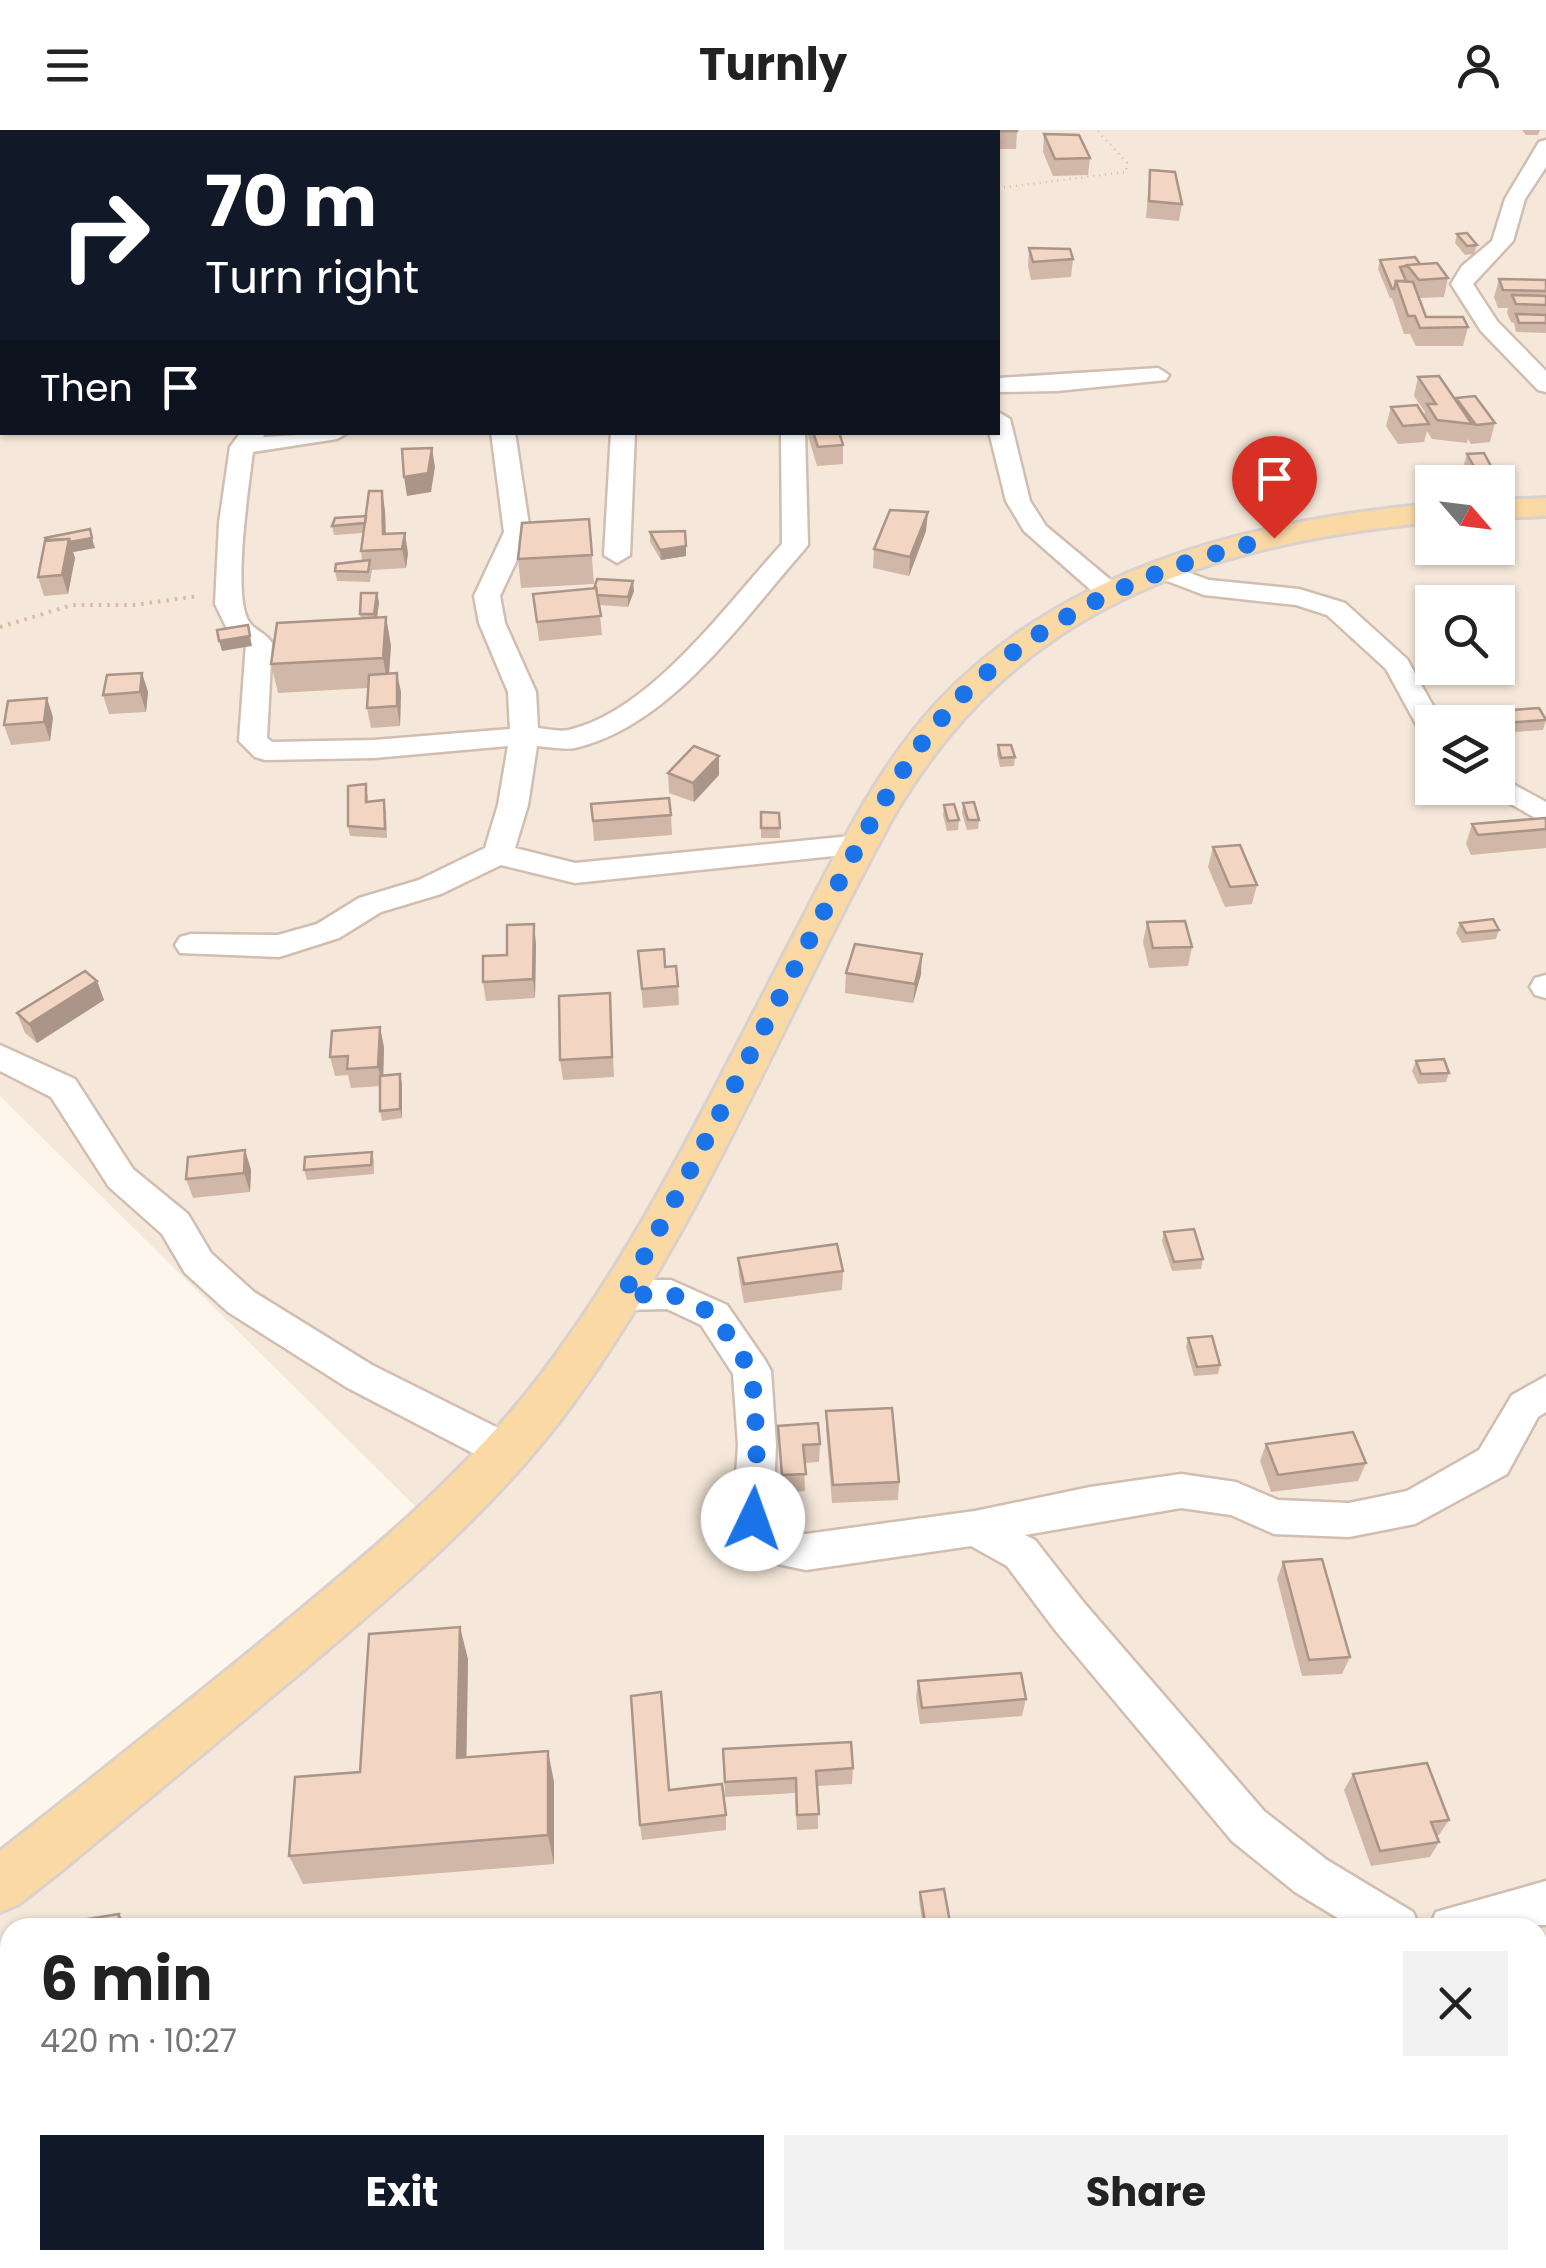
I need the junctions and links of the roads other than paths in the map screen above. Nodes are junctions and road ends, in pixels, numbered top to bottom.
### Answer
1 (1546, 146) edge
2 (1158, 375) dead end
3 (1000, 385) edge
4 (1546, 385) edge
5 (1000, 427) edge
6 (304, 435) edge
7 (503, 435) edge
8 (624, 435) edge
9 (793, 435) edge
10 (248, 440) edge
11 (1546, 507) edge
12 (1515, 509) edge
13 (1415, 515) edge
14 (617, 555) dead end
15 (1163, 571) junction
16 (1109, 592) junction
17 (1419, 705) edge
18 (524, 736) junction
19 (1515, 796) edge
20 (1546, 815) edge
21 (861, 845) junction
22 (498, 854) junction
23 (191, 945) dead end
24 (0, 1057) edge
25 (623, 1295) junction
26 (1546, 1392) edge
27 (506, 1451) junction
28 (975, 1528) junction
29 (0, 1885) edge
30 (1546, 1903) edge
31 (1380, 1918) edge
32 (1490, 1918) edge

1 - 4 street
2 - 3 street
5 - 16 street
6 - 10 street
7 - 18 street
8 - 14 street
9 - 18 street
10 - 18 street
11 - 12 main road
13 - 15 main road
15 - 16 main road
15 - 17 street
16 - 21 main road
18 - 22 street
19 - 20 street
21 - 22 street
21 - 25 main road
22 - 23 street
24 - 27 street
25 - 27 main road
25 - 28 street
26 - 28 street
27 - 29 main road
28 - 31 street
30 - 32 street

